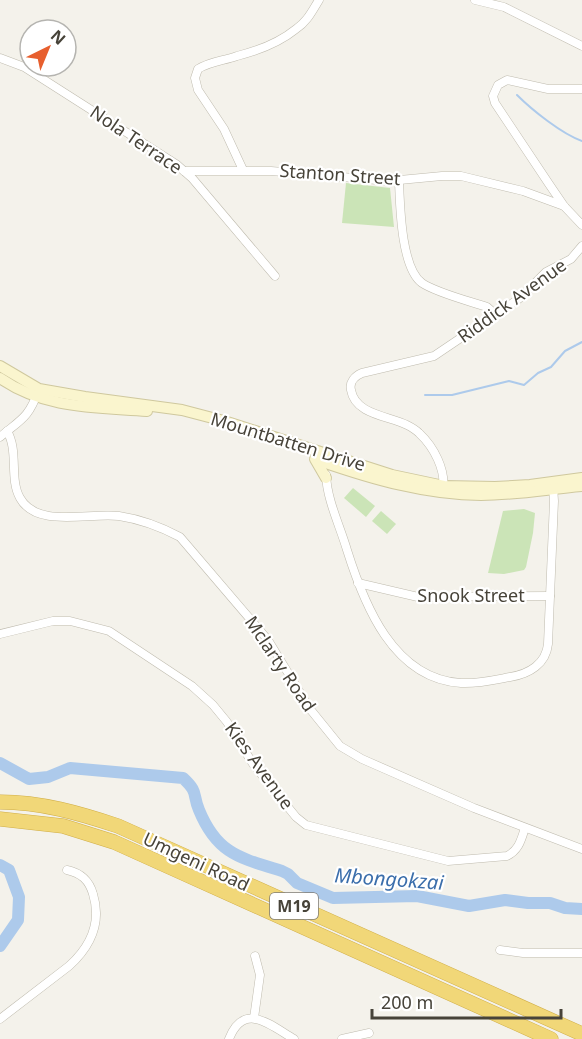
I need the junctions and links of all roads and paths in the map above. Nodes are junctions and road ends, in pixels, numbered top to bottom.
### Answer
1 (319, 0) edge
2 (475, 0) edge
3 (582, 46) edge
4 (0, 58) edge
5 (582, 89) edge
6 (243, 170) junction
7 (184, 171) junction
8 (399, 181) junction
9 (564, 206) junction
10 (582, 225) edge
11 (582, 246) edge
12 (275, 276) dead end
13 (495, 314) junction
14 (0, 366) edge
15 (0, 378) edge
16 (38, 393) junction
17 (3, 434) edge
18 (315, 459) junction
19 (329, 460) junction
20 (326, 478) junction
21 (582, 478) edge
22 (553, 486) junction
23 (582, 486) edge
24 (443, 489) junction
25 (358, 583) junction
26 (550, 596) junction
27 (0, 634) edge
28 (0, 802) edge
29 (0, 819) edge
30 (525, 828) junction
31 (582, 849) edge
32 (68, 870) dead end
33 (500, 950) dead end
34 (582, 953) edge
35 (255, 956) dead end
36 (254, 1018) junction
37 (0, 1019) edge
38 (369, 1033) dead end
39 (582, 1034) edge
40 (229, 1039) edge
41 (294, 1039) edge
42 (342, 1039) edge
43 (551, 1039) edge

1 - 6 street
2 - 3 street
4 - 7 street, Nola Terrace
5 - 9 street
6 - 7 street, Stanton Street
6 - 8 street, Stanton Street
7 - 12 street, Nola Terrace
8 - 9 street, Stanton Street
8 - 13 street
9 - 10 street
11 - 13 street, Riddick Avenue
13 - 24 street, Riddick Avenue
14 - 16 main road, Mountbatten Drive
15 - 16 main road, Mountbatten Drive
16 - 17 street
16 - 18 main road, Mountbatten Drive
16 - 19 main road, Mountbatten Drive
17 - 30 street, Mclarty Road
18 - 19 main road, Mountbatten Drive
18 - 20 main road
19 - 20 street
19 - 24 main road, Mountbatten Drive
20 - 25 street
21 - 22 main road, Mountbatten Drive
22 - 23 main road, Mountbatten Drive
22 - 24 main road, Mountbatten Drive
22 - 26 street
25 - 26 street, Snook Street
25 - 26 street
27 - 30 street, Kies Avenue
28 - 39 highway, Umgeni Road / M19
29 - 43 highway, Umgeni Road / M19
30 - 31 street, Mclarty Road
32 - 37 street
33 - 34 street
35 - 36 street
36 - 40 street
36 - 41 street
38 - 42 street

